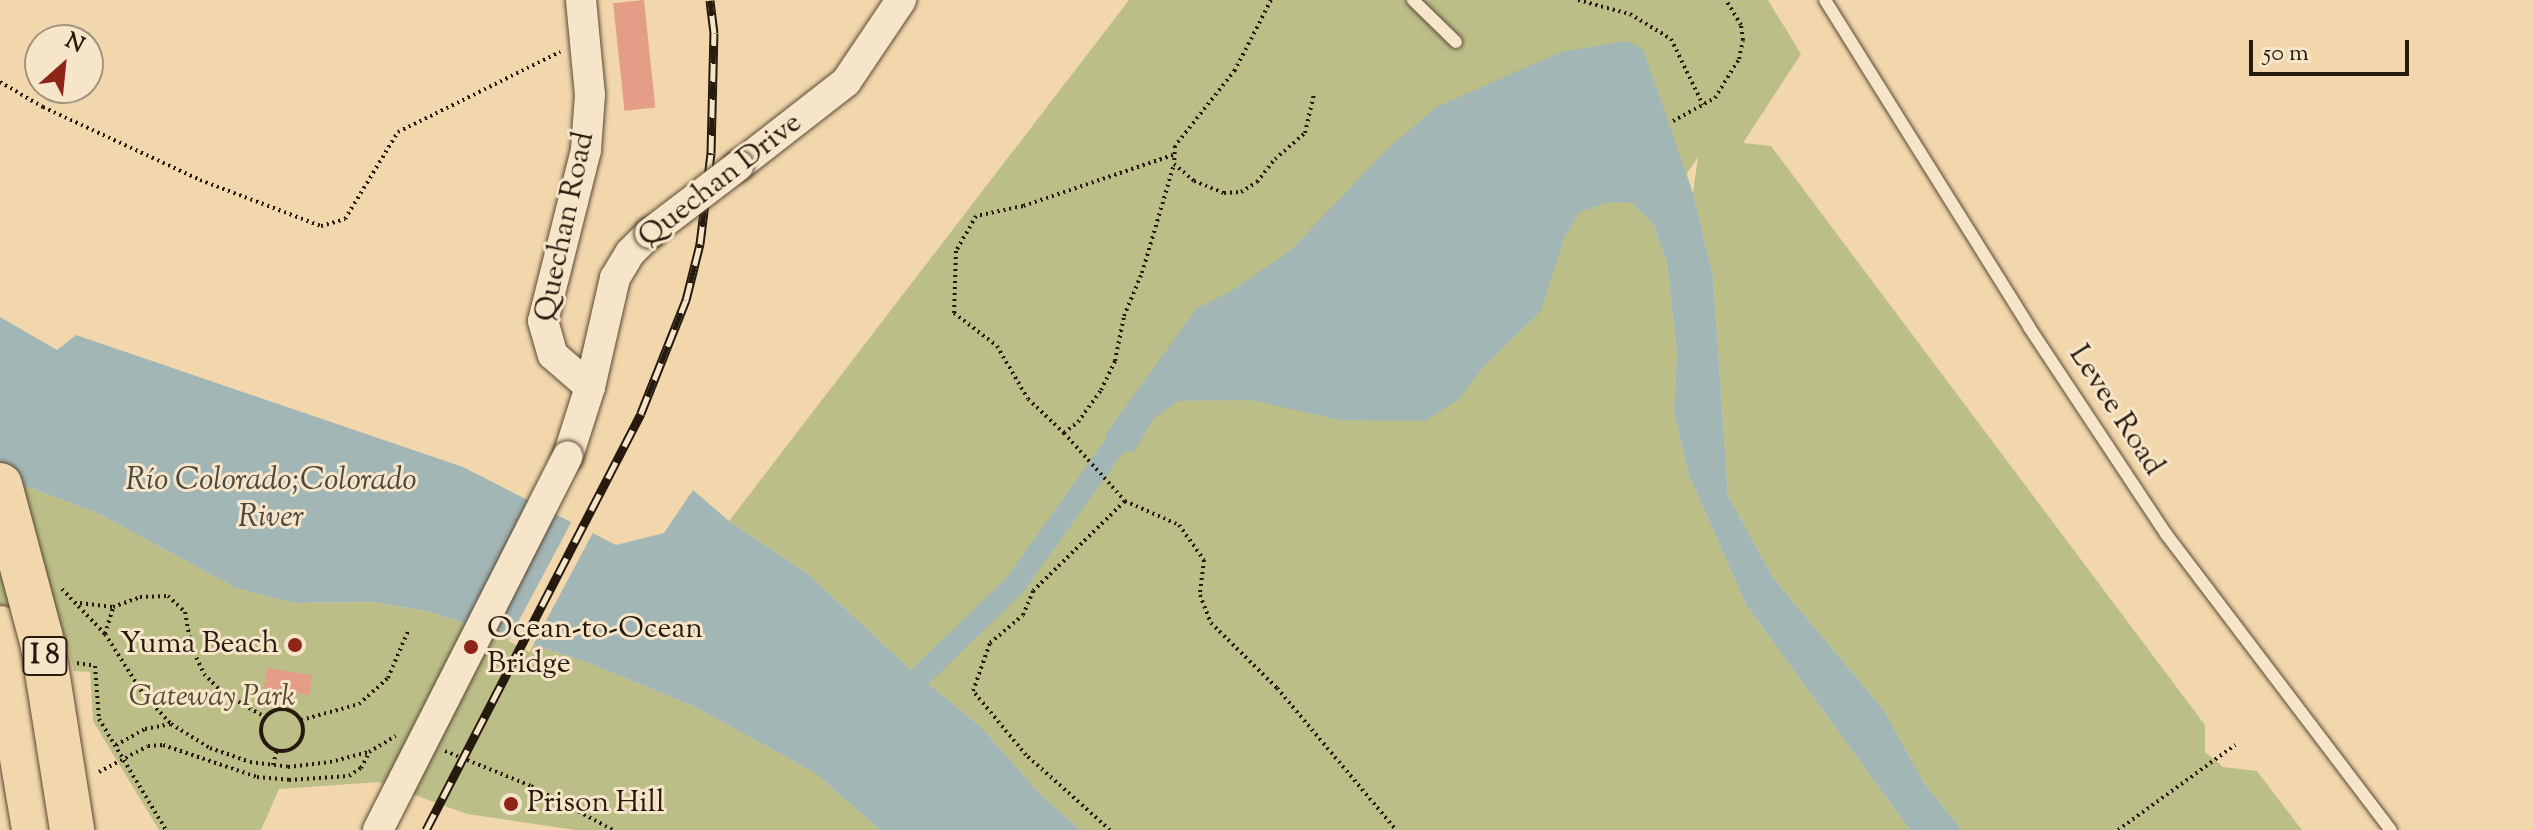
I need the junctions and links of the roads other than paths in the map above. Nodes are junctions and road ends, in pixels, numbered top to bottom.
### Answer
1 (581, 0) edge
2 (1413, 0) edge
3 (1825, 0) edge
4 (900, 1) edge
5 (1456, 42) dead end
6 (590, 387) junction
7 (0, 485) edge
8 (0, 628) edge
9 (34, 830) edge
10 (72, 830) edge
11 (378, 830) edge
12 (2391, 830) edge

1 - 6 street, Quechan Road
2 - 5 lane
3 - 12 lane, Levee Road
4 - 6 street, Quechan Drive, bridge
6 - 11 street, Quechan Drive, bridge
7 - 10 highway, I 8, bridge
8 - 9 highway, I 8

